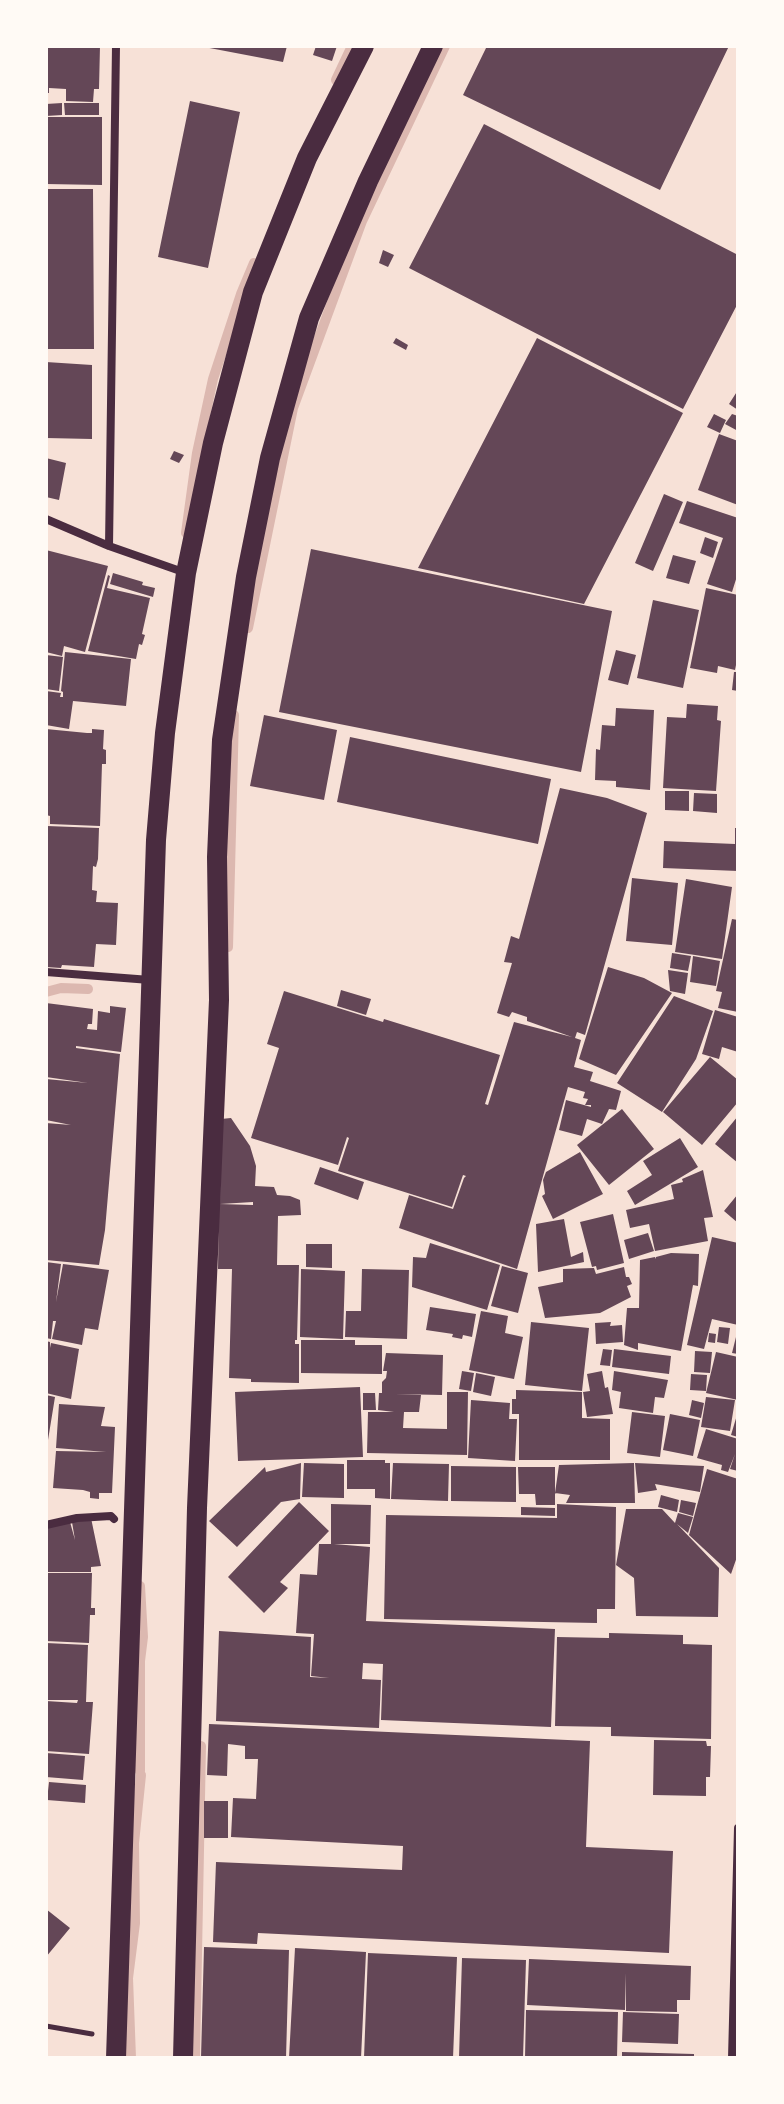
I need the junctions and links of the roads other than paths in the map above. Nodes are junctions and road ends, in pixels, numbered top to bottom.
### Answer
1 (116, 46) edge
2 (364, 46) edge
3 (433, 46) edge
4 (46, 519) edge
5 (109, 546) junction
6 (186, 573) junction
7 (46, 972) edge
8 (151, 980) junction
9 (114, 1519) dead end
10 (46, 1525) edge
11 (738, 1828) edge
12 (116, 2058) edge
13 (183, 2058) edge
14 (732, 2058) edge

1 - 5 street
2 - 6 main road
3 - 13 main road
4 - 5 street
5 - 6 street
6 - 8 main road
7 - 8 street
8 - 12 main road
9 - 10 street
11 - 14 street

